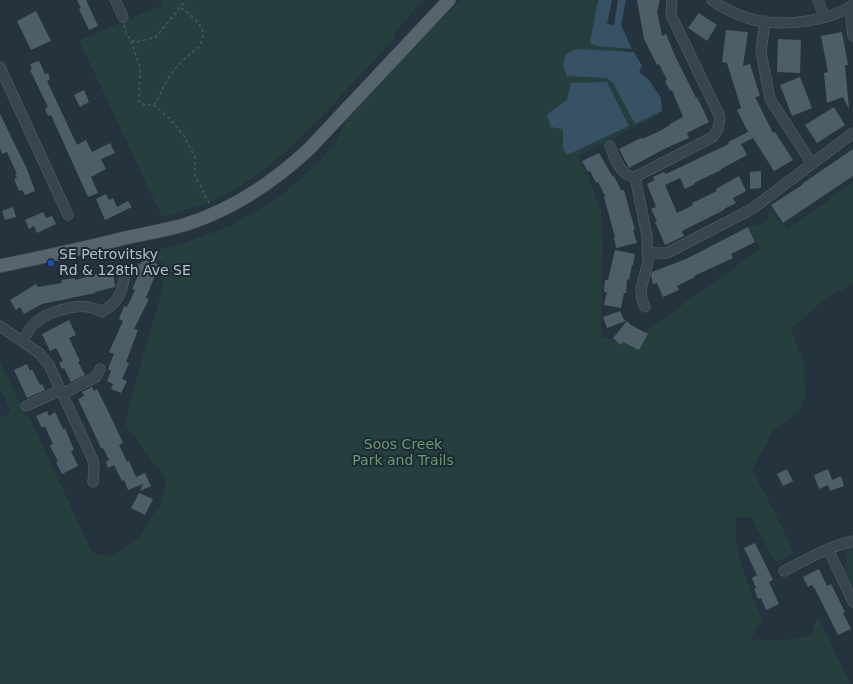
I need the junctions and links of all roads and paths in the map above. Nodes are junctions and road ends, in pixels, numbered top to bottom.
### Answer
1 (115, 0) edge
2 (186, 0) edge
3 (448, 0) edge
4 (672, 0) edge
5 (712, 0) edge
6 (818, 0) edge
7 (851, 7) edge
8 (181, 8) junction
9 (123, 17) joint
10 (824, 17) junction
11 (765, 21) junction
12 (853, 36) edge
13 (130, 41) junction
14 (0, 67) edge
15 (154, 105) junction
16 (853, 133) edge
17 (610, 146) dead end
18 (812, 164) junction
19 (635, 177) junction
20 (214, 213) junction
21 (68, 214) dead end
22 (647, 253) junction
23 (0, 266) edge
24 (126, 271) dead end
25 (645, 307) dead end
26 (0, 326) edge
27 (22, 341) junction
28 (100, 369) dead end
29 (61, 392) junction
30 (26, 406) dead end
31 (93, 482) dead end
32 (853, 541) edge
33 (828, 549) junction
34 (784, 571) dead end
35 (851, 591) edge
36 (853, 602) edge

1 - 9 street
2 - 8 path
3 - 20 main road
4 - 19 street
5 - 11 street
6 - 10 street
7 - 10 street
7 - 12 street
8 - 13 path
8 - 15 path
9 - 13 path
10 - 11 street
11 - 18 street
13 - 15 path
14 - 21 street
15 - 20 path
16 - 18 street
17 - 19 street
18 - 22 street
19 - 22 street
20 - 23 main road
22 - 25 street
24 - 27 street
26 - 27 street
27 - 29 street
28 - 29 street
29 - 30 street
29 - 31 street
32 - 33 street
33 - 34 street
33 - 35 street
35 - 36 street

